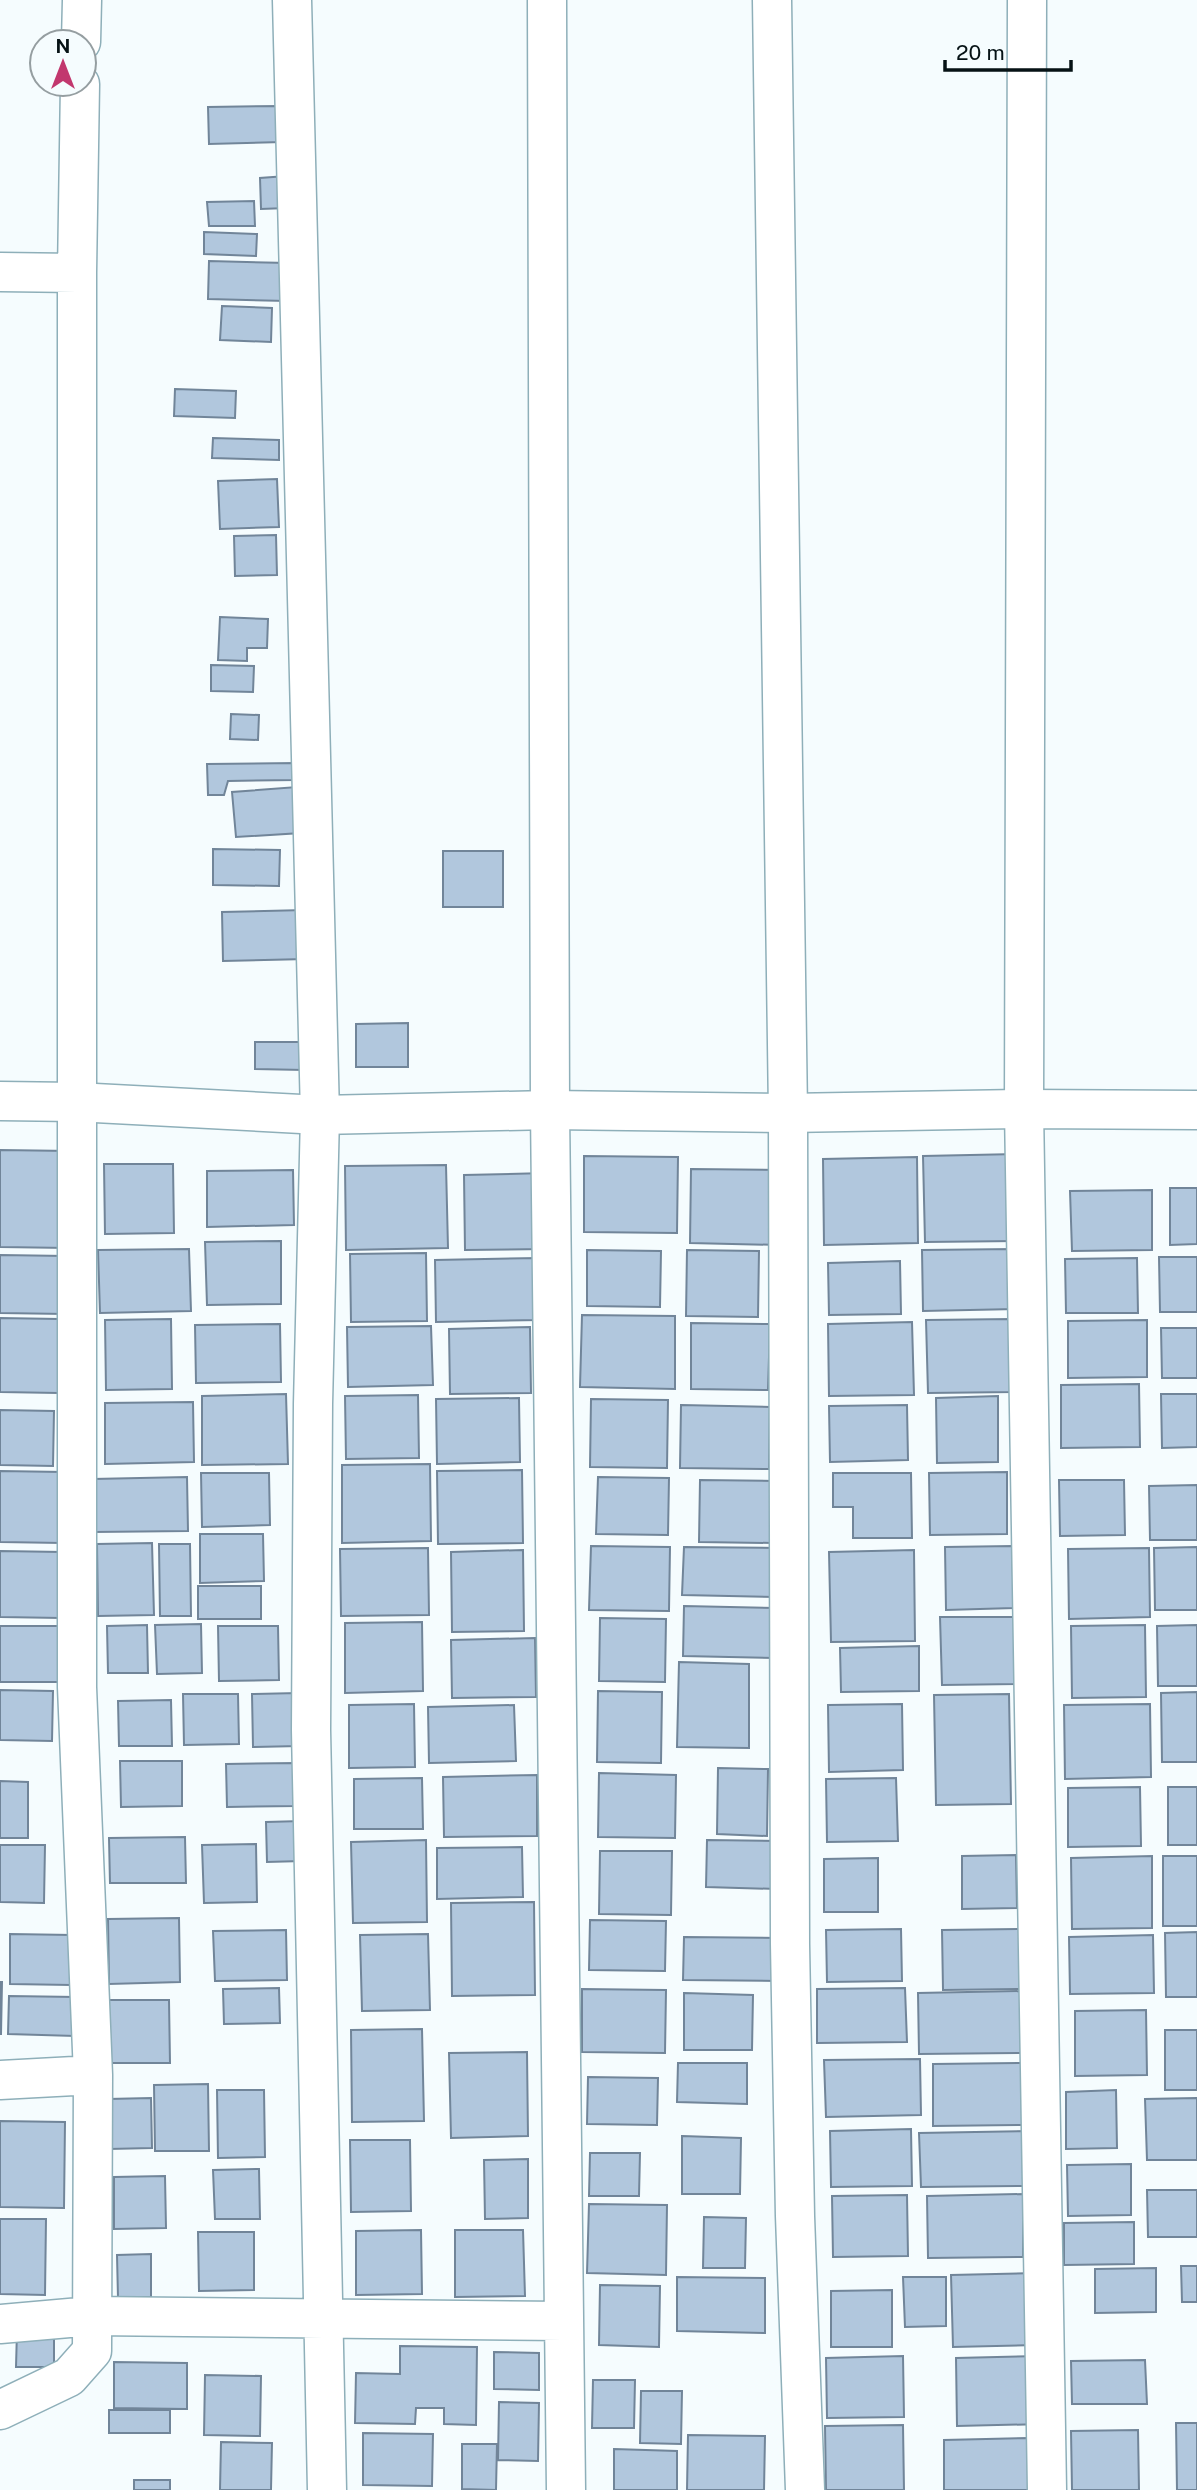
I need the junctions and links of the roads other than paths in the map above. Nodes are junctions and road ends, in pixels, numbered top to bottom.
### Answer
1 (82, 0) edge
2 (292, 0) edge
3 (547, 0) edge
4 (772, 0) edge
5 (1027, 0) edge
6 (81, 28) edge
7 (80, 98) edge
8 (0, 272) edge
9 (77, 273) junction
10 (0, 1101) edge
11 (76, 1102) junction
12 (1024, 1109) junction
13 (550, 1110) junction
14 (1197, 1110) edge
15 (788, 1113) junction
16 (320, 1115) junction
17 (93, 2074) junction
18 (0, 2080) edge
19 (92, 2316) junction
20 (322, 2318) junction
21 (563, 2321) junction
22 (0, 2324) edge
23 (0, 2410) edge
24 (327, 2490) edge
25 (566, 2490) edge
26 (805, 2490) edge
27 (1047, 2490) edge

1 - 6 street
2 - 16 street
3 - 13 street
4 - 15 street
5 - 12 street
7 - 9 street
8 - 9 street
9 - 11 street
10 - 11 street
11 - 16 street
11 - 17 street
12 - 14 street
12 - 15 street
12 - 27 street
13 - 15 street
13 - 16 street
13 - 21 street
15 - 26 street
16 - 20 street
17 - 18 street
17 - 19 street
19 - 20 street
19 - 22 street
19 - 23 street
20 - 21 street
20 - 24 street
21 - 25 street

